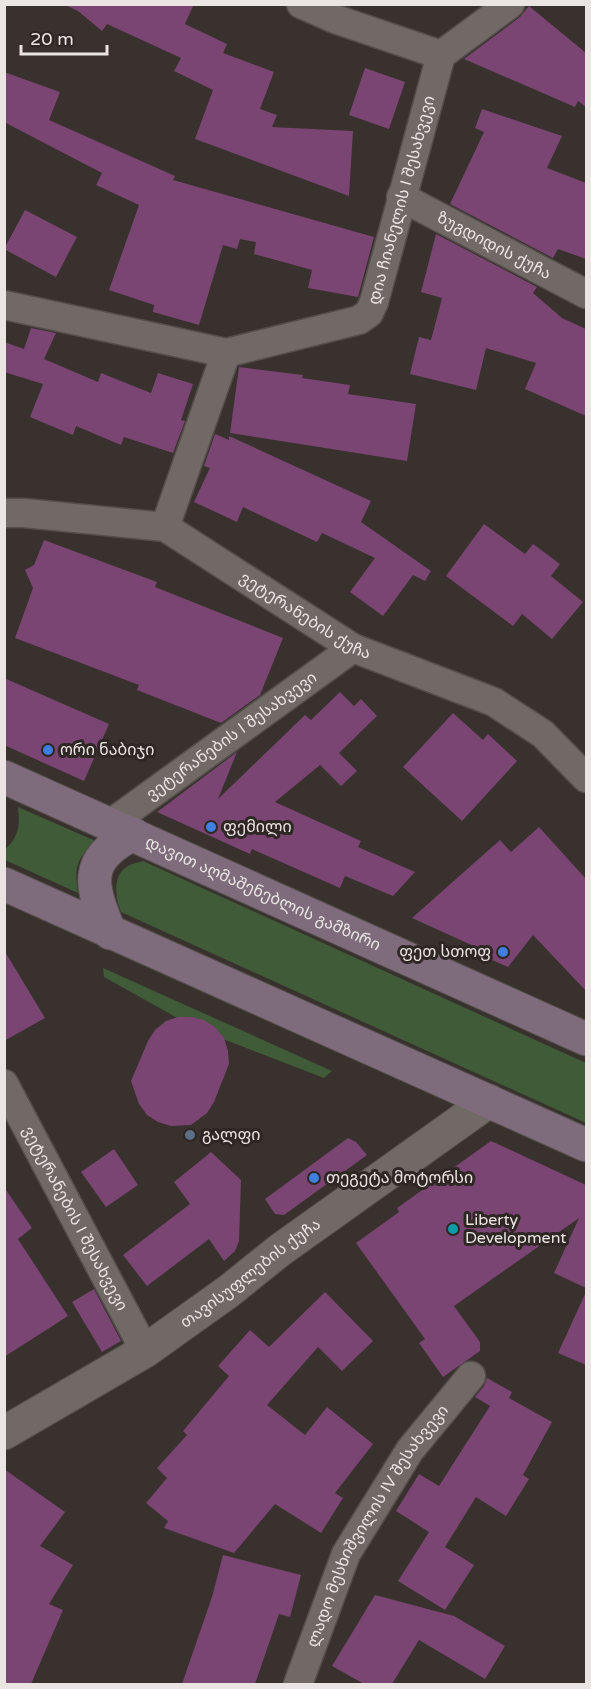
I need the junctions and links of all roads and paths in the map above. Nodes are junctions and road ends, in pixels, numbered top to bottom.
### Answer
1 (301, 4) edge
2 (510, 4) edge
3 (441, 55) junction
4 (402, 196) junction
5 (586, 294) edge
6 (4, 305) edge
7 (226, 352) junction
8 (4, 513) edge
9 (165, 527) junction
10 (353, 648) junction
11 (4, 777) edge
12 (586, 778) edge
13 (4, 796) edge
14 (4, 804) edge
15 (122, 829) junction
16 (4, 884) edge
17 (110, 933) junction
18 (585, 1036) edge
19 (4, 1084) edge
20 (489, 1101) junction
21 (586, 1145) edge
22 (145, 1351) junction
23 (471, 1376) dead end
24 (4, 1433) edge
25 (298, 1684) edge

1 - 3 street
2 - 3 street
3 - 4 street, დია ჩიანელის I შესახვევი
4 - 5 street, ზუგდიდის ქუჩა
4 - 7 street, დია ჩიანელის I შესახვევი
6 - 7 street
7 - 9 street
8 - 9 street, ვეტერანების ქუჩა
9 - 10 street, ვეტერანების ქუჩა
10 - 12 street, ვეტერანების ქუჩა
10 - 15 street, ვეტერანების I შესახვევი
11 - 15 main road, დავით აღმაშენებლის გამზირი
13 - 14 main road
15 - 17 main road
15 - 18 main road, დავით აღმაშენებლის გამზირი
16 - 17 main road
17 - 20 main road
19 - 22 street, ვეტერანების I შესახვევი
20 - 21 main road
20 - 22 street, თავისუფლების ქუჩა
22 - 24 street, თავისუფლების ქუჩა
23 - 25 street, ლადო მესხიშვილის IV შესახვევი

